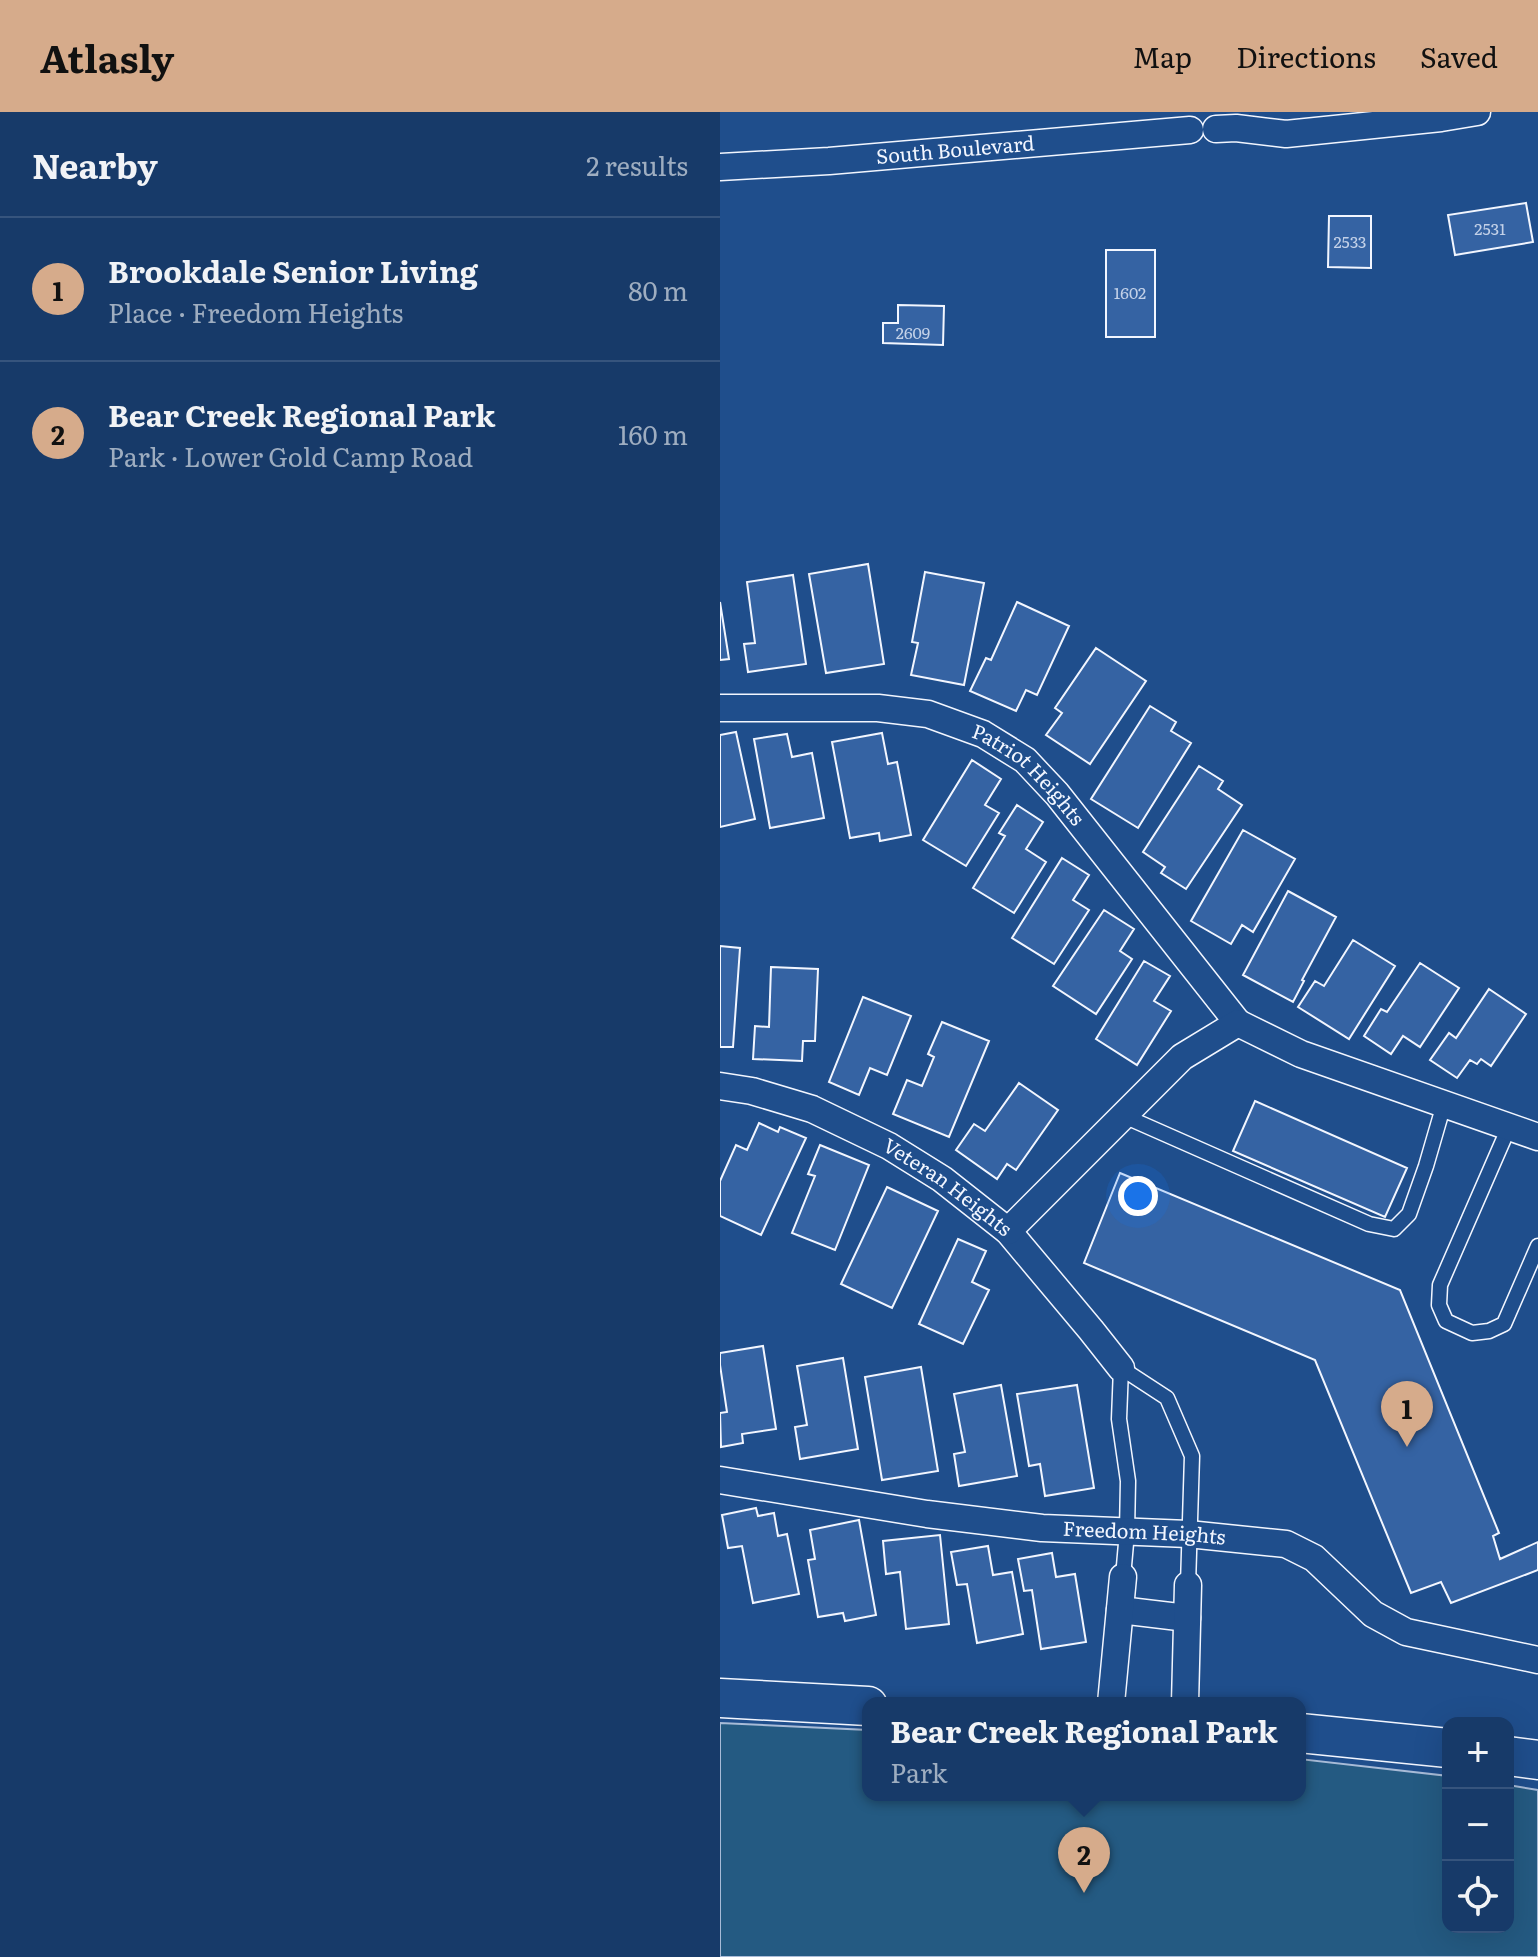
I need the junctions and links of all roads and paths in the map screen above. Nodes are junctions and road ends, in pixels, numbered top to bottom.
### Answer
1 (1477, 112) edge
2 (1229, 123) edge
3 (1190, 130) dead end
4 (720, 167) edge
5 (720, 708) edge
6 (1238, 1023) junction
7 (720, 1086) edge
8 (1444, 1104) junction
9 (1124, 1116) junction
10 (1509, 1127) junction
11 (1538, 1137) edge
12 (1008, 1231) junction
13 (1538, 1246) edge
14 (1121, 1368) junction
15 (720, 1480) edge
16 (1127, 1532) junction
17 (1188, 1534) junction
18 (1123, 1577) joint
19 (1188, 1585) joint
20 (1120, 1610) junction
21 (1187, 1618) junction
22 (1538, 1660) edge
23 (1112, 1697) edge
24 (1185, 1697) edge
25 (720, 1698) edge
26 (862, 1706) edge
27 (1306, 1734) edge
28 (1442, 1747) edge
29 (1514, 1757) edge
30 (1538, 1760) edge

1 - 2 street
3 - 4 street, South Boulevard
5 - 6 street, Patriot Heights
6 - 8 street, Patriot Heights
6 - 9 street
7 - 12 street, Veteran Heights
8 - 9 lane
8 - 10 street, Patriot Heights
9 - 12 street
10 - 11 street, Patriot Heights
10 - 13 lane
12 - 14 street, Veteran Heights
14 - 16 lane
14 - 17 lane, Veteran Heights
15 - 16 street, Freedom Heights
16 - 17 street, Freedom Heights
16 - 18 lane
17 - 19 lane, Veteran Heights
17 - 22 street, Freedom Heights
18 - 20 street
19 - 21 street, Veteran Heights
20 - 21 street
20 - 23 street
21 - 24 street, Veteran Heights
25 - 26 street
27 - 28 street
29 - 30 street

